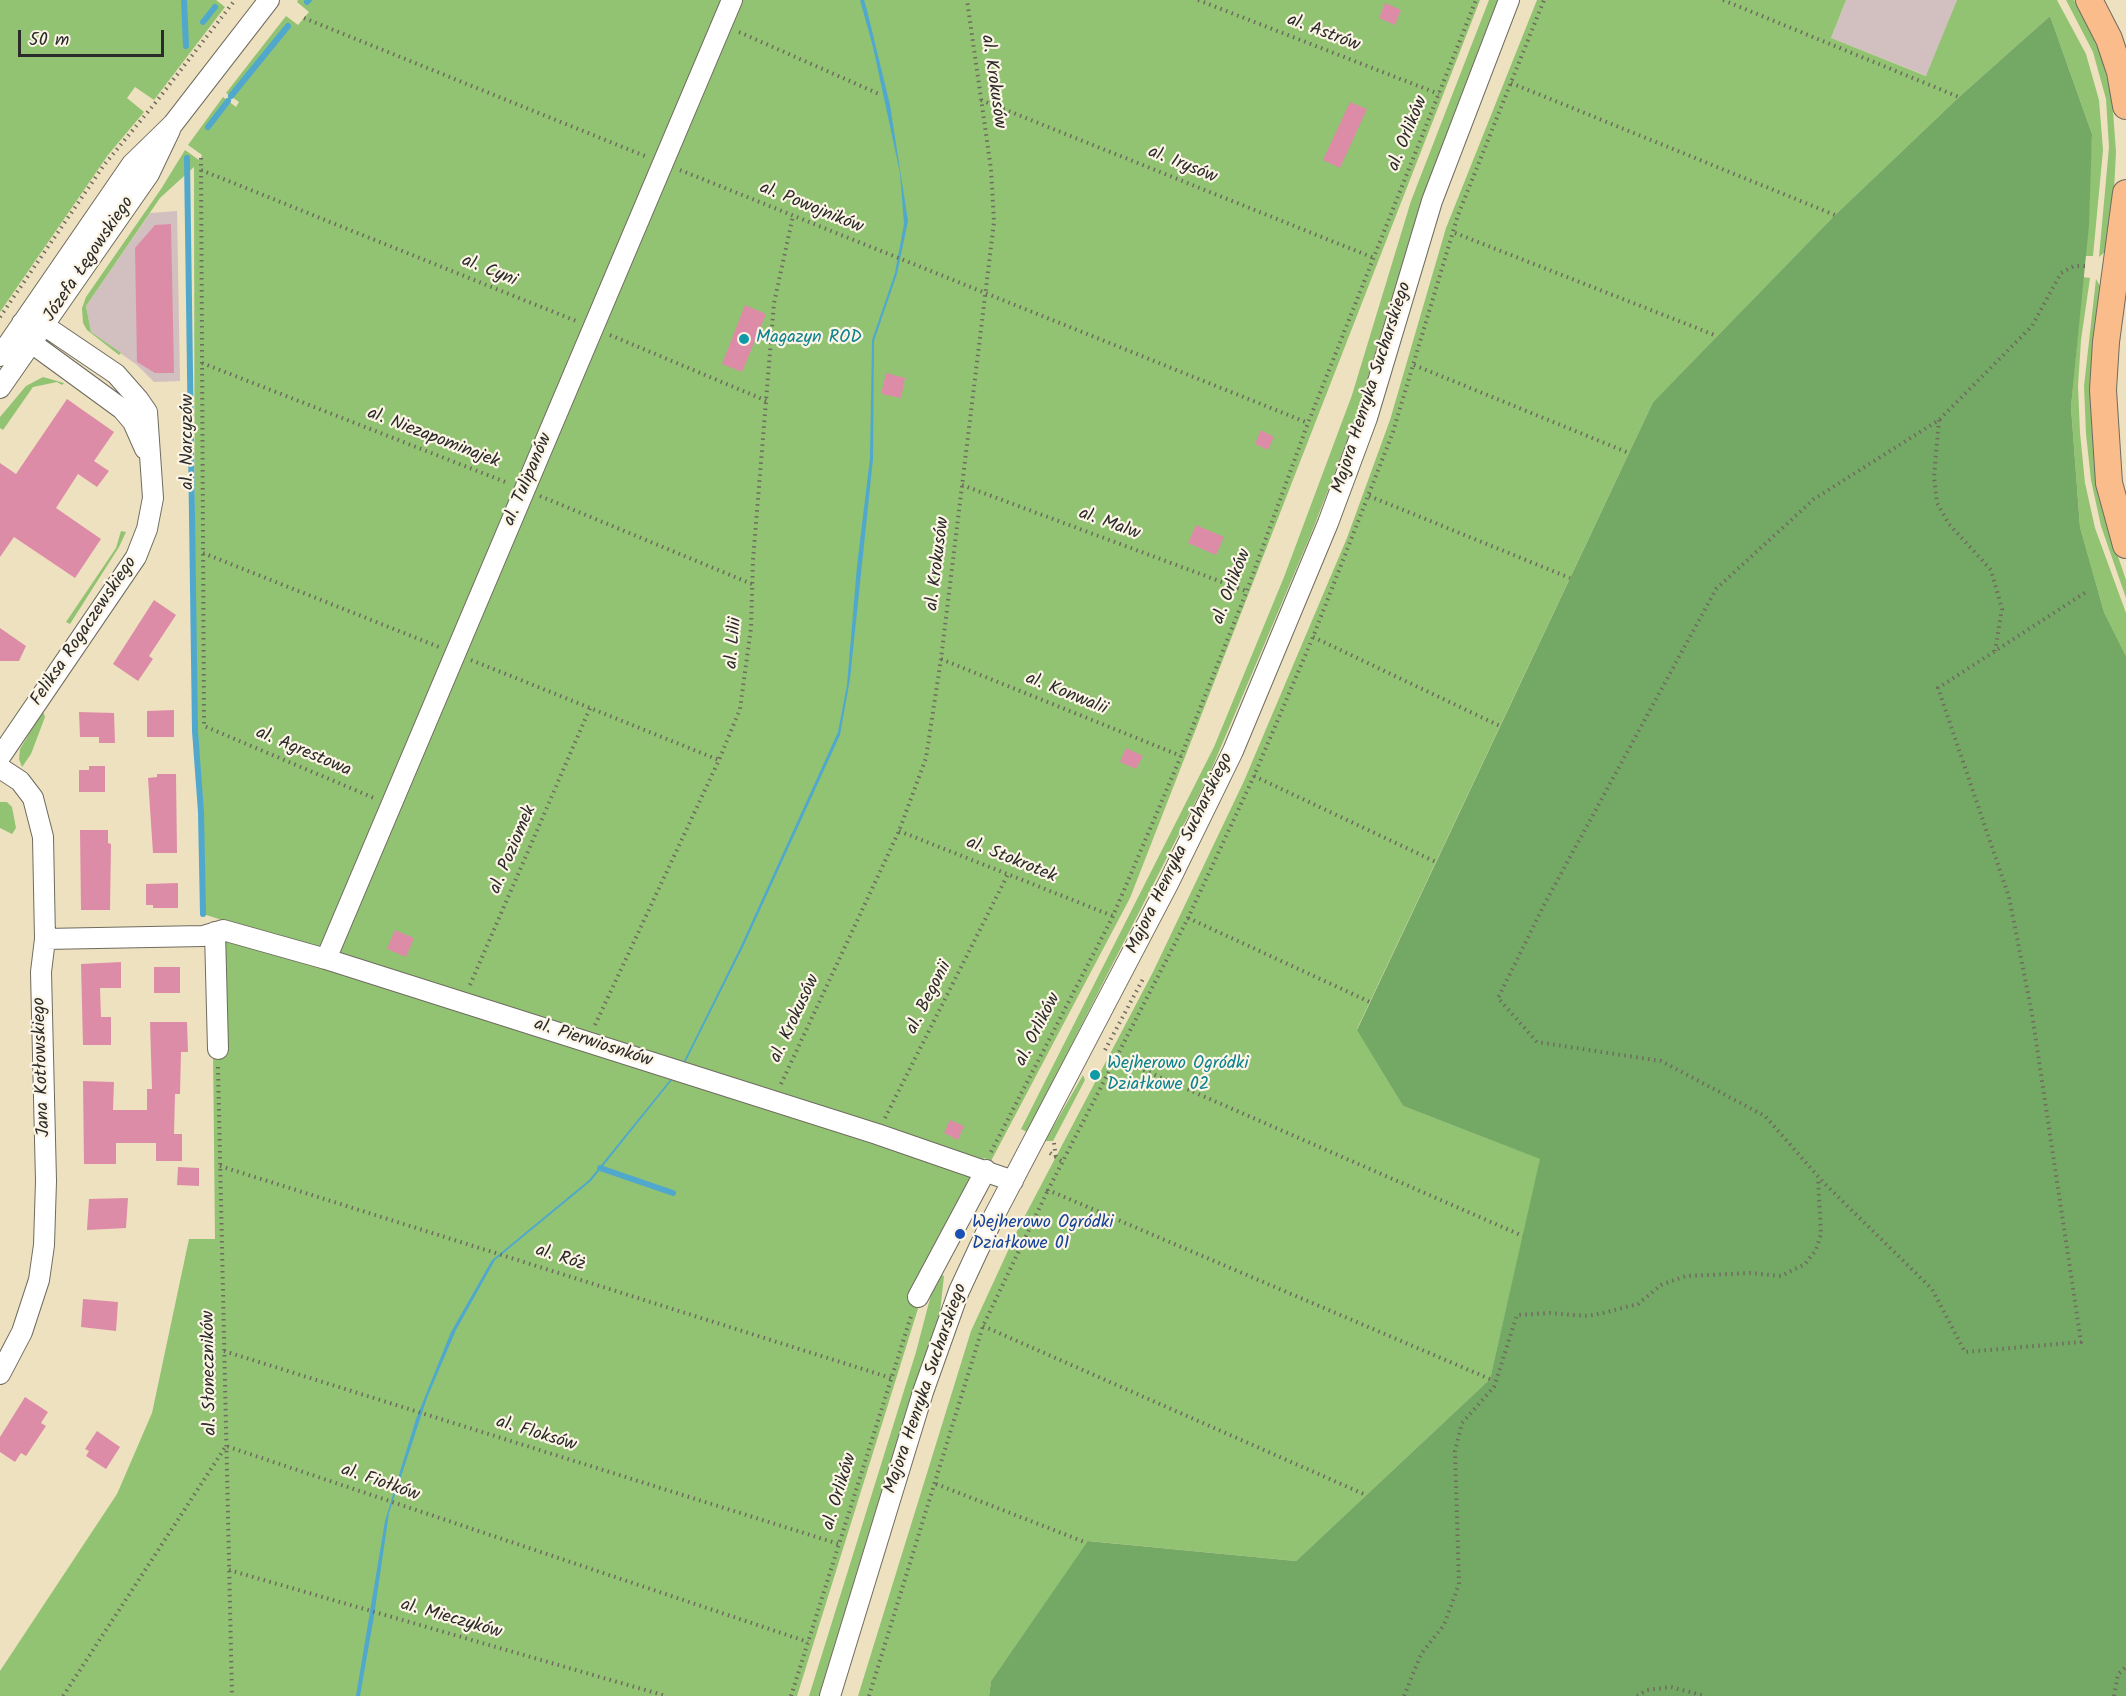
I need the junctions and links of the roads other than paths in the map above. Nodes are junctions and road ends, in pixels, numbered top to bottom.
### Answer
1 (268, 0) edge
2 (732, 0) edge
3 (1509, 0) edge
4 (2089, 0) edge
5 (2126, 106) edge
6 (171, 127) junction
7 (2126, 193) edge
8 (22, 323) junction
9 (45, 326) junction
10 (33, 344) junction
11 (0, 356) edge
12 (0, 388) edge
13 (152, 463) junction
14 (2126, 545) edge
15 (0, 758) edge
16 (0, 768) edge
17 (209, 934) junction
18 (45, 939) junction
19 (326, 959) junction
20 (218, 1049) road end
21 (984, 1169) junction
22 (1013, 1181) junction
23 (918, 1297) road end
24 (0, 1374) edge
25 (830, 1696) edge

1 - 6 street, Józefa Łęgowskiego
2 - 19 street, al. Tulipanów
3 - 22 street, Majora Henryka Sucharskiego
4 - 5 main road
6 - 8 street, Józefa Łęgowskiego
6 - 9 street, Józefa Łęgowskiego
7 - 14 main road
8 - 9 street, Feliksa Rogaczewskiego
8 - 10 street, Feliksa Rogaczewskiego
8 - 11 street, Józefa Łęgowskiego
9 - 10 street, Józefa Łęgowskiego
9 - 13 street, Feliksa Rogaczewskiego
10 - 12 street, Józefa Łęgowskiego
10 - 13 street, Feliksa Rogaczewskiego
13 - 15 street, Feliksa Rogaczewskiego
16 - 18 street, Jana Kotłowskiego
17 - 18 street, al. Pierwiosnków
17 - 19 street, al. Pierwiosnków
17 - 20 street
18 - 24 street, Jana Kotłowskiego
19 - 21 street, al. Pierwiosnków
21 - 22 street, al. Pierwiosnków
21 - 23 street
22 - 25 street, Majora Henryka Sucharskiego

